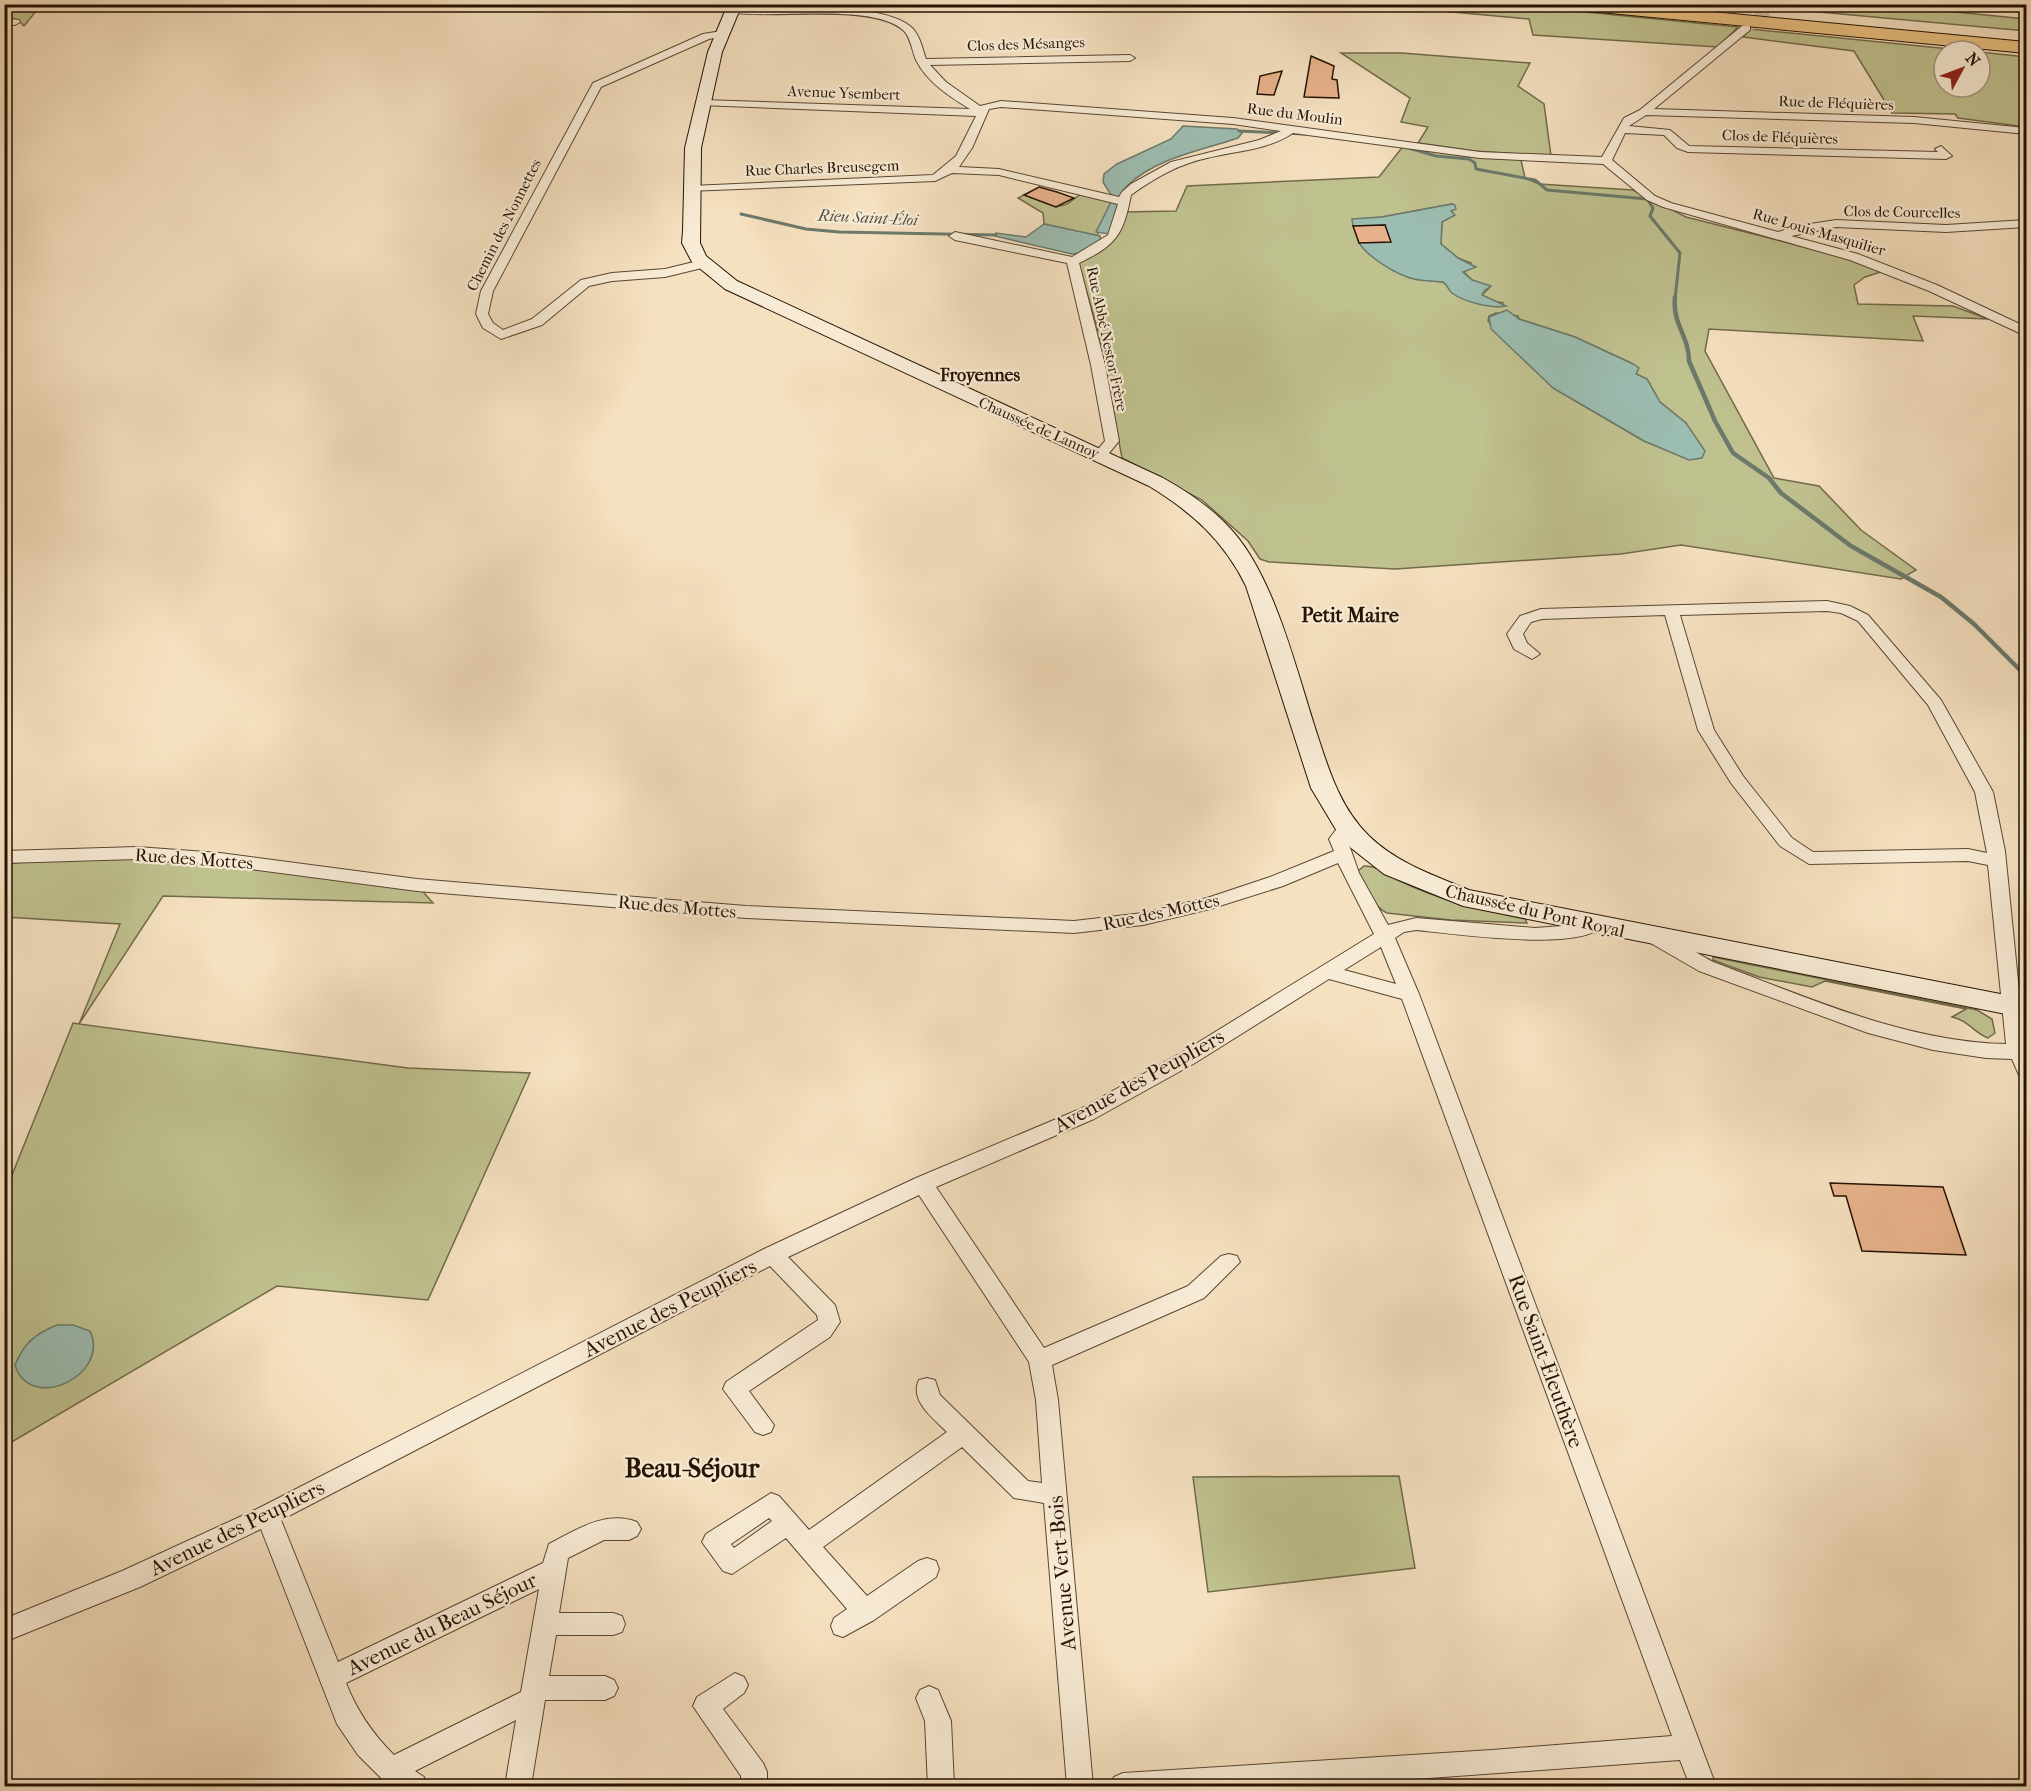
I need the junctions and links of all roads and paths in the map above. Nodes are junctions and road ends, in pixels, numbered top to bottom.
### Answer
1 (1568, 4) edge
2 (1661, 4) edge
3 (733, 7) edge
4 (1746, 28) tunnel mouth
5 (722, 34) junction
6 (1915, 38) junction
7 (2026, 39) edge
8 (2026, 48) edge
9 (2026, 54) edge
10 (1130, 58) dead end
11 (923, 63) junction
12 (704, 103) junction
13 (983, 112) junction
14 (1644, 112) junction
15 (1621, 129) junction
16 (2026, 131) edge
17 (1287, 132) junction
18 (1946, 156) dead end
19 (1606, 161) junction
20 (952, 170) junction
21 (692, 189) junction
22 (1117, 200) junction
23 (2026, 223) edge
24 (955, 236) dead end
25 (1779, 236) junction
26 (1074, 261) junction
27 (702, 264) junction
28 (1995, 318) junction
29 (2026, 320) edge
30 (2026, 332) edge
31 (1100, 456) junction
32 (1671, 611) junction
33 (1532, 654) dead end
34 (1347, 827) junction
35 (1341, 855) junction
36 (4, 857) edge
37 (1996, 861) junction
38 (1593, 925) junction
39 (1653, 937) junction
40 (1386, 938) junction
41 (1328, 972) junction
42 (1410, 994) junction
43 (2018, 1008) edge
44 (2022, 1052) edge
45 (2026, 1070) edge
46 (923, 1184) junction
47 (772, 1256) junction
48 (1229, 1262) dead end
49 (1040, 1360) junction
50 (927, 1387) dead end
51 (763, 1425) dead end
52 (963, 1433) junction
53 (1055, 1494) junction
54 (267, 1515) junction
55 (788, 1523) dead end
56 (629, 1529) dead end
57 (808, 1544) junction
58 (927, 1569) dead end
59 (554, 1570) junction
60 (865, 1612) junction
61 (545, 1624) junction
62 (613, 1624) dead end
63 (843, 1626) dead end
64 (4, 1630) edge
65 (330, 1677) junction
66 (735, 1685) dead end
67 (605, 1688) dead end
68 (534, 1694) junction
69 (929, 1698) dead end
70 (1688, 1747) junction
71 (391, 1770) junction
72 (415, 1786) edge
73 (518, 1786) edge
74 (754, 1786) edge
75 (941, 1786) edge
76 (1080, 1786) edge
77 (1123, 1786) edge
78 (1703, 1786) edge

1 - 6 highway
2 - 7 highway
3 - 5 main road
3 - 11 street
4 - 14 street
5 - 12 main road
5 - 27 street, Chemin des Nonnettes
6 - 8 highway
6 - 9 highway
10 - 11 street, Clos des Mésanges
11 - 13 street
12 - 13 street, Avenue Ysembert
12 - 21 main road
13 - 17 street, Rue du Moulin
13 - 20 street
14 - 15 street
14 - 16 street, Rue de Fléquières
15 - 18 street, Clos de Fléquières
15 - 19 street
17 - 19 street, Rue du Moulin
17 - 22 street
19 - 25 street, Rue Louis Masquilier
20 - 21 street, Rue Charles Breusegem
20 - 22 street
21 - 27 main road
22 - 26 street, Rue Abbé Nestor Frère
23 - 25 street, Clos de Courcelles
24 - 26 street, Rue Abbé Nestor Frère
25 - 28 street, Rue Louis Masquilier
26 - 31 street, Rue Abbé Nestor Frère
27 - 31 main road, Chaussée de Lannoy
28 - 29 street
28 - 30 street, Rue Louis Masquilier
31 - 34 main road, Chaussée de Lannoy
32 - 33 street
32 - 37 street
32 - 37 street
34 - 35 street
34 - 38 main road, Chaussée du Pont Royal
35 - 36 street, Rue des Mottes
35 - 40 street
37 - 43 street
38 - 39 main road, Chaussée du Pont Royal
38 - 40 street, Avenue des Peupliers
39 - 43 main road, Chaussée du Pont Royal
39 - 44 street, Chaussée du Pont Royal
40 - 41 street, Avenue des Peupliers
40 - 42 street, Rue Saint-Eleuthère
41 - 42 street
41 - 46 street, Avenue des Peupliers
42 - 70 street, Rue Saint-Eleuthère
43 - 44 street
44 - 45 street
46 - 47 street, Avenue des Peupliers
46 - 49 street, Avenue Vert-Bois
47 - 51 street
47 - 54 street, Avenue des Peupliers
48 - 49 street
49 - 53 street, Avenue Vert-Bois
50 - 52 street
52 - 53 street
52 - 57 street
53 - 76 street, Avenue Vert-Bois
54 - 64 street, Avenue des Peupliers
54 - 65 street, Avenue du Beau Séjour
55 - 57 street
56 - 59 street, Avenue du Beau Séjour
57 - 60 street
58 - 60 street
59 - 61 street, Avenue du Beau Séjour
59 - 65 street, Avenue du Beau Séjour
60 - 63 street
61 - 62 street
61 - 68 street, Avenue du Beau Séjour
65 - 71 street, Avenue du Beau Séjour
66 - 74 street
67 - 68 street
68 - 71 street
68 - 73 street, Avenue du Beau Séjour
69 - 75 street
70 - 77 street
70 - 78 street, Rue Saint-Eleuthère
71 - 72 street, Avenue du Beau Séjour

